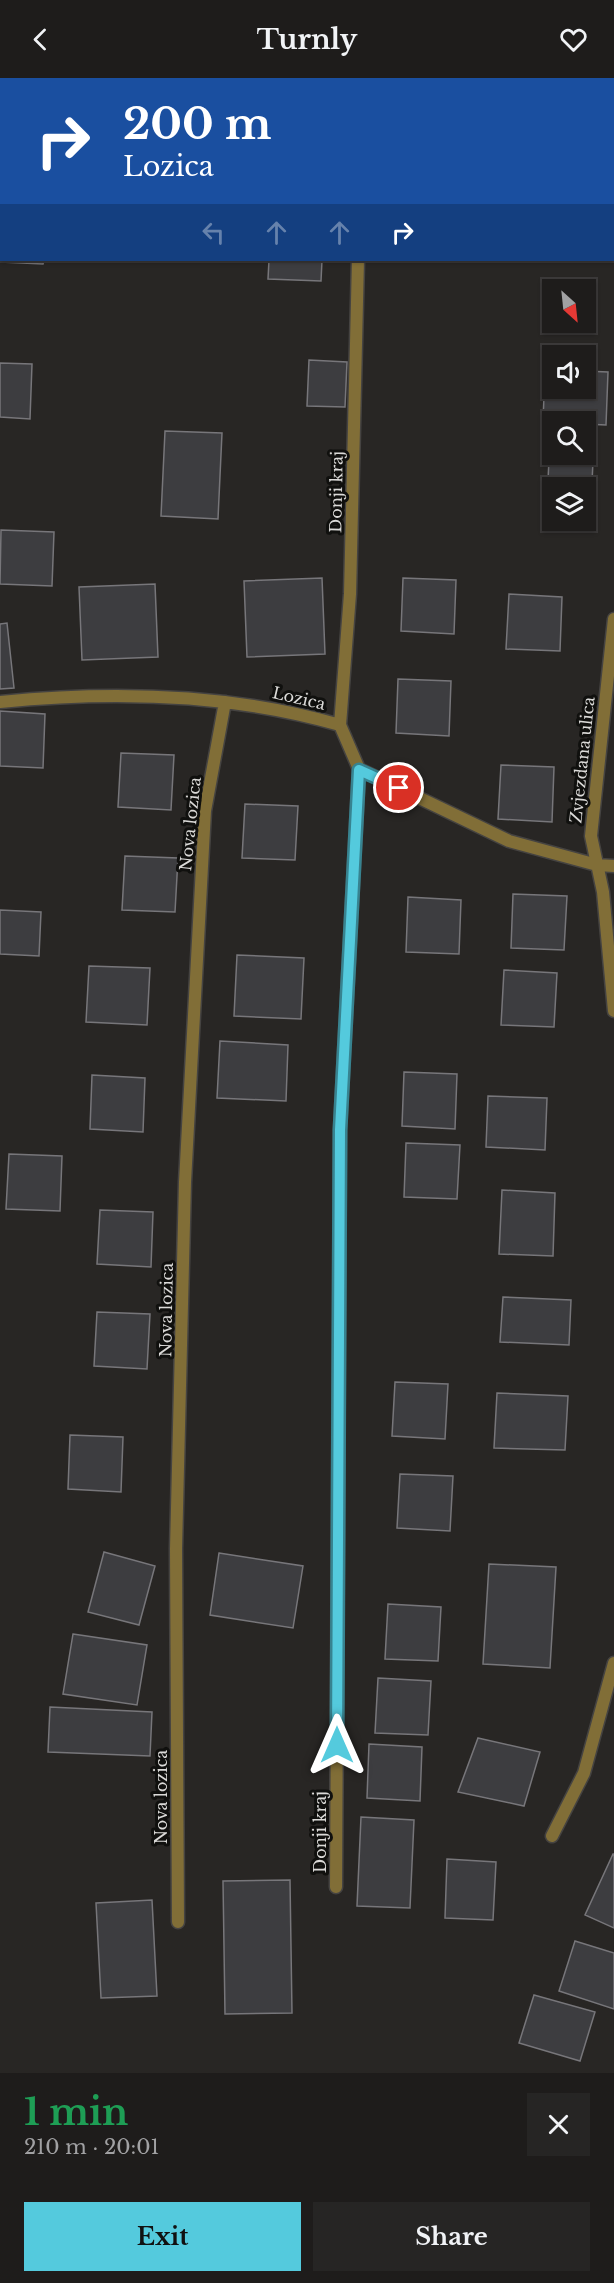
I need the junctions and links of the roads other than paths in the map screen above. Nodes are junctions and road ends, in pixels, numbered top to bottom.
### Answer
1 (358, 261) edge
2 (614, 619) edge
3 (0, 702) edge
4 (225, 702) junction
5 (340, 725) junction
6 (359, 770) junction
7 (597, 865) junction
8 (614, 866) edge
9 (614, 1011) edge
10 (614, 1663) edge
11 (552, 1836) dead end
12 (336, 1887) dead end
13 (178, 1922) dead end

1 - 5 street, Donji kraj
2 - 7 street, Zvjezdana ulica
3 - 4 street, Lozica
4 - 5 street, Lozica
4 - 13 street, Nova lozica
5 - 6 street, Lozica
6 - 7 street
6 - 12 street, Donji kraj
7 - 8 street
7 - 9 street, Zvjezdana ulica
10 - 11 street

